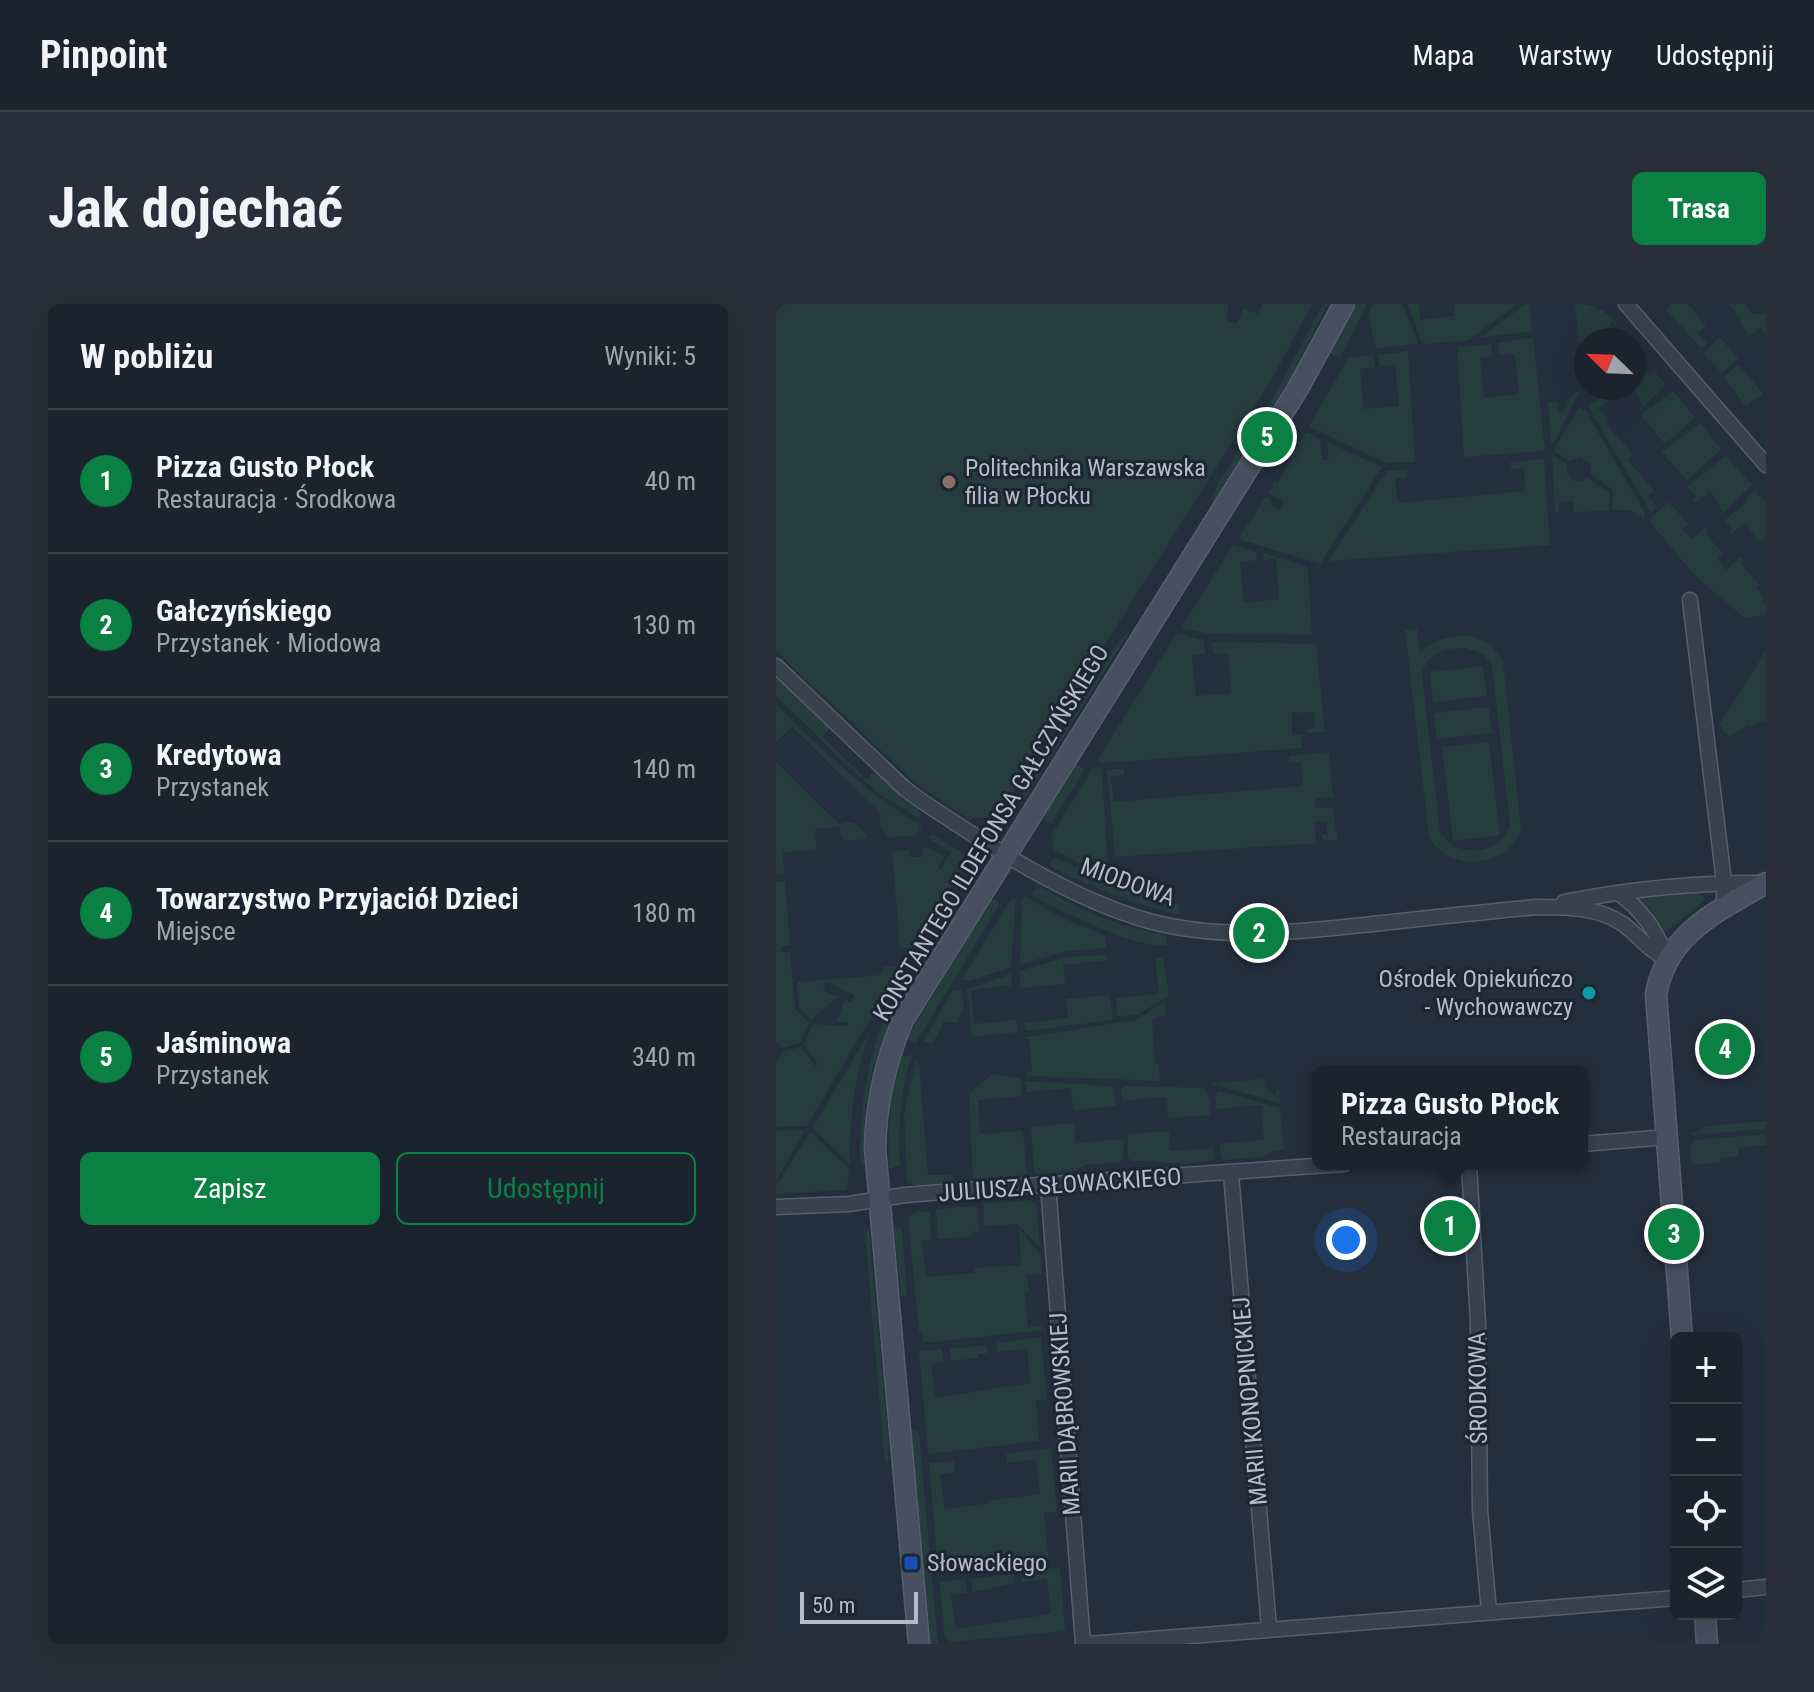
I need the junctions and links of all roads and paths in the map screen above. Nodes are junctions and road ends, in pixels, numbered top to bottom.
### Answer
1 (1338, 304) edge
2 (1344, 304) edge
3 (1626, 304) edge
4 (1325, 338) junction
5 (1766, 465) edge
6 (1690, 600) dead end
7 (776, 666) edge
8 (1006, 853) junction
9 (1724, 882) junction
10 (1766, 883) edge
11 (1618, 893) junction
12 (1537, 907) junction
13 (1724, 908) junction
14 (1668, 959) junction
15 (1667, 1137) junction
16 (1588, 1144) edge
17 (1312, 1167) edge
18 (1469, 1170) edge
19 (1231, 1174) junction
20 (1048, 1184) junction
21 (878, 1200) junction
22 (776, 1207) edge
23 (1682, 1332) edge
24 (1766, 1587) edge
25 (1742, 1589) edge
26 (1670, 1598) edge
27 (1489, 1612) junction
28 (1705, 1620) edge
29 (1269, 1628) junction
30 (919, 1644) edge
31 (1086, 1644) edge
32 (1707, 1644) edge

1 - 4 street, KONSTANTEGO ILDEFONSA GAŁCZYŃSKIEGO
2 - 4 street, KONSTANTEGO ILDEFONSA GAŁCZYŃSKIEGO
3 - 5 street
4 - 8 street, KONSTANTEGO ILDEFONSA GAŁCZYŃSKIEGO
6 - 9 street
7 - 8 street, MIODOWA
8 - 12 street, MIODOWA
8 - 21 street, KONSTANTEGO ILDEFONSA GAŁCZYŃSKIEGO
9 - 10 street
9 - 11 street
9 - 13 street
10 - 13 street
11 - 12 street
11 - 14 street
12 - 14 street
13 - 14 street
14 - 15 street
15 - 16 street
15 - 23 street
17 - 19 street, JULIUSZA SŁOWACKIEGO
18 - 27 street, ŚRODKOWA
19 - 20 street, JULIUSZA SŁOWACKIEGO
19 - 29 street, MARII KONOPNICKIEJ
20 - 21 street, JULIUSZA SŁOWACKIEGO
20 - 31 street, MARII DĄBROWSKIEJ
21 - 22 street, JULIUSZA SŁOWACKIEGO
21 - 30 street, KONSTANTEGO ILDEFONSA GAŁCZYŃSKIEGO
24 - 25 street
26 - 27 street
27 - 29 street
28 - 32 street
29 - 31 street

